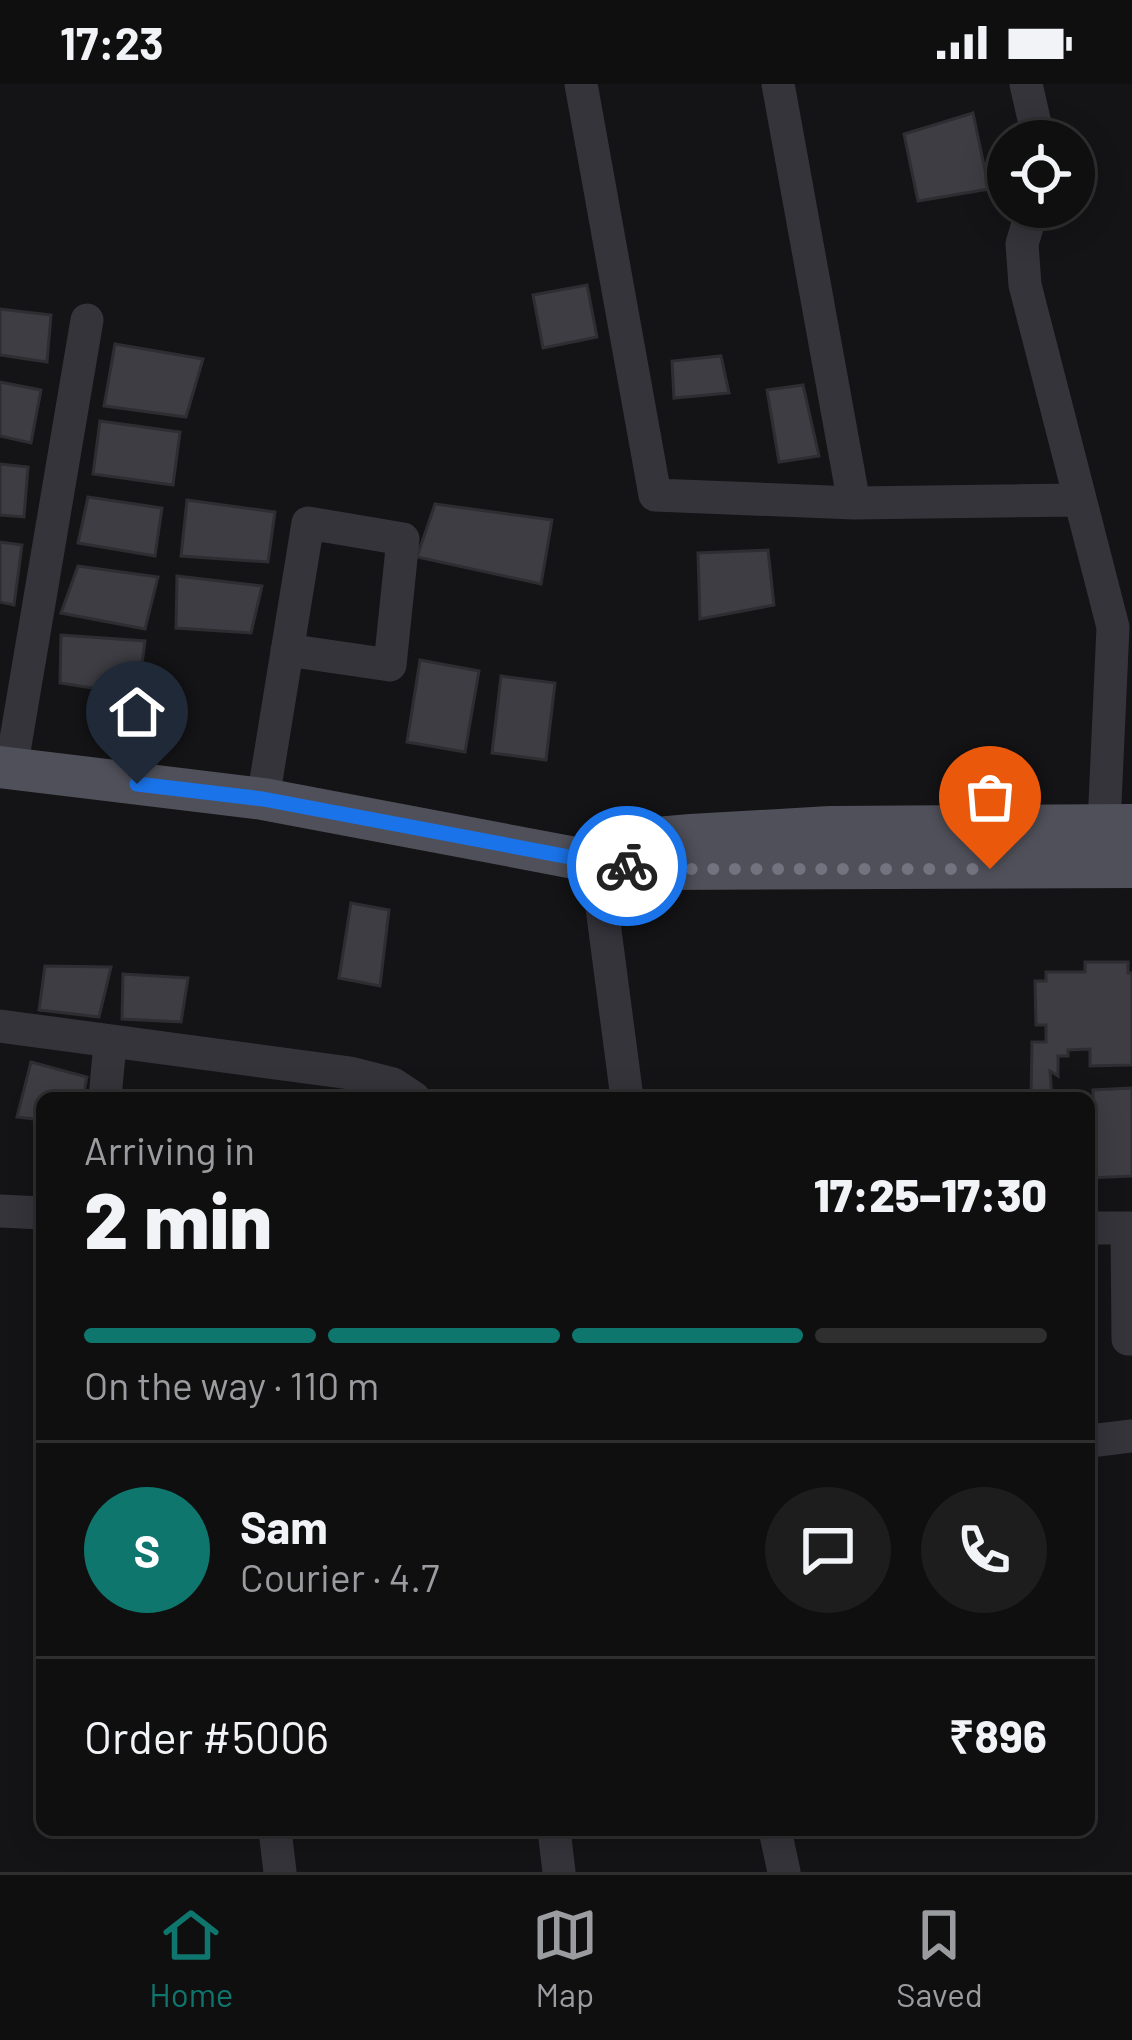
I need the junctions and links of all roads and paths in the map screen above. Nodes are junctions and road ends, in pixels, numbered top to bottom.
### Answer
1 (581, 84) edge
2 (778, 84) edge
3 (1027, 84) edge
4 (1035, 120) edge
5 (1027, 228) edge
6 (87, 320) dead end
7 (1080, 500) junction
8 (854, 503) junction
9 (287, 650) junction
10 (6, 768) edge
11 (263, 799) junction
12 (1118, 825) edge
13 (596, 862) junction
14 (1132, 867) edge
15 (0, 1026) edge
16 (110, 1043) junction
17 (106, 1092) edge
18 (405, 1092) edge
19 (626, 1092) edge
20 (0, 1211) edge
21 (36, 1214) edge
22 (1095, 1228) edge
23 (1129, 1228) edge
24 (1132, 1339) edge
25 (1132, 1436) edge
26 (1095, 1440) edge
27 (276, 1836) edge
28 (555, 1836) edge
29 (776, 1836) edge
30 (280, 1872) edge
31 (559, 1872) edge
32 (784, 1872) edge

1 - 8 street
2 - 8 street
3 - 4 street
5 - 7 street
6 - 10 street
7 - 8 street
7 - 12 street
9 - 9 street
9 - 11 street
10 - 11 main road
11 - 13 main road
12 - 13 main road
13 - 14 main road
13 - 19 street
15 - 16 street
16 - 17 street
16 - 18 street
20 - 21 street
22 - 23 street
23 - 24 street
25 - 26 street
27 - 30 street
28 - 31 street
29 - 32 street

